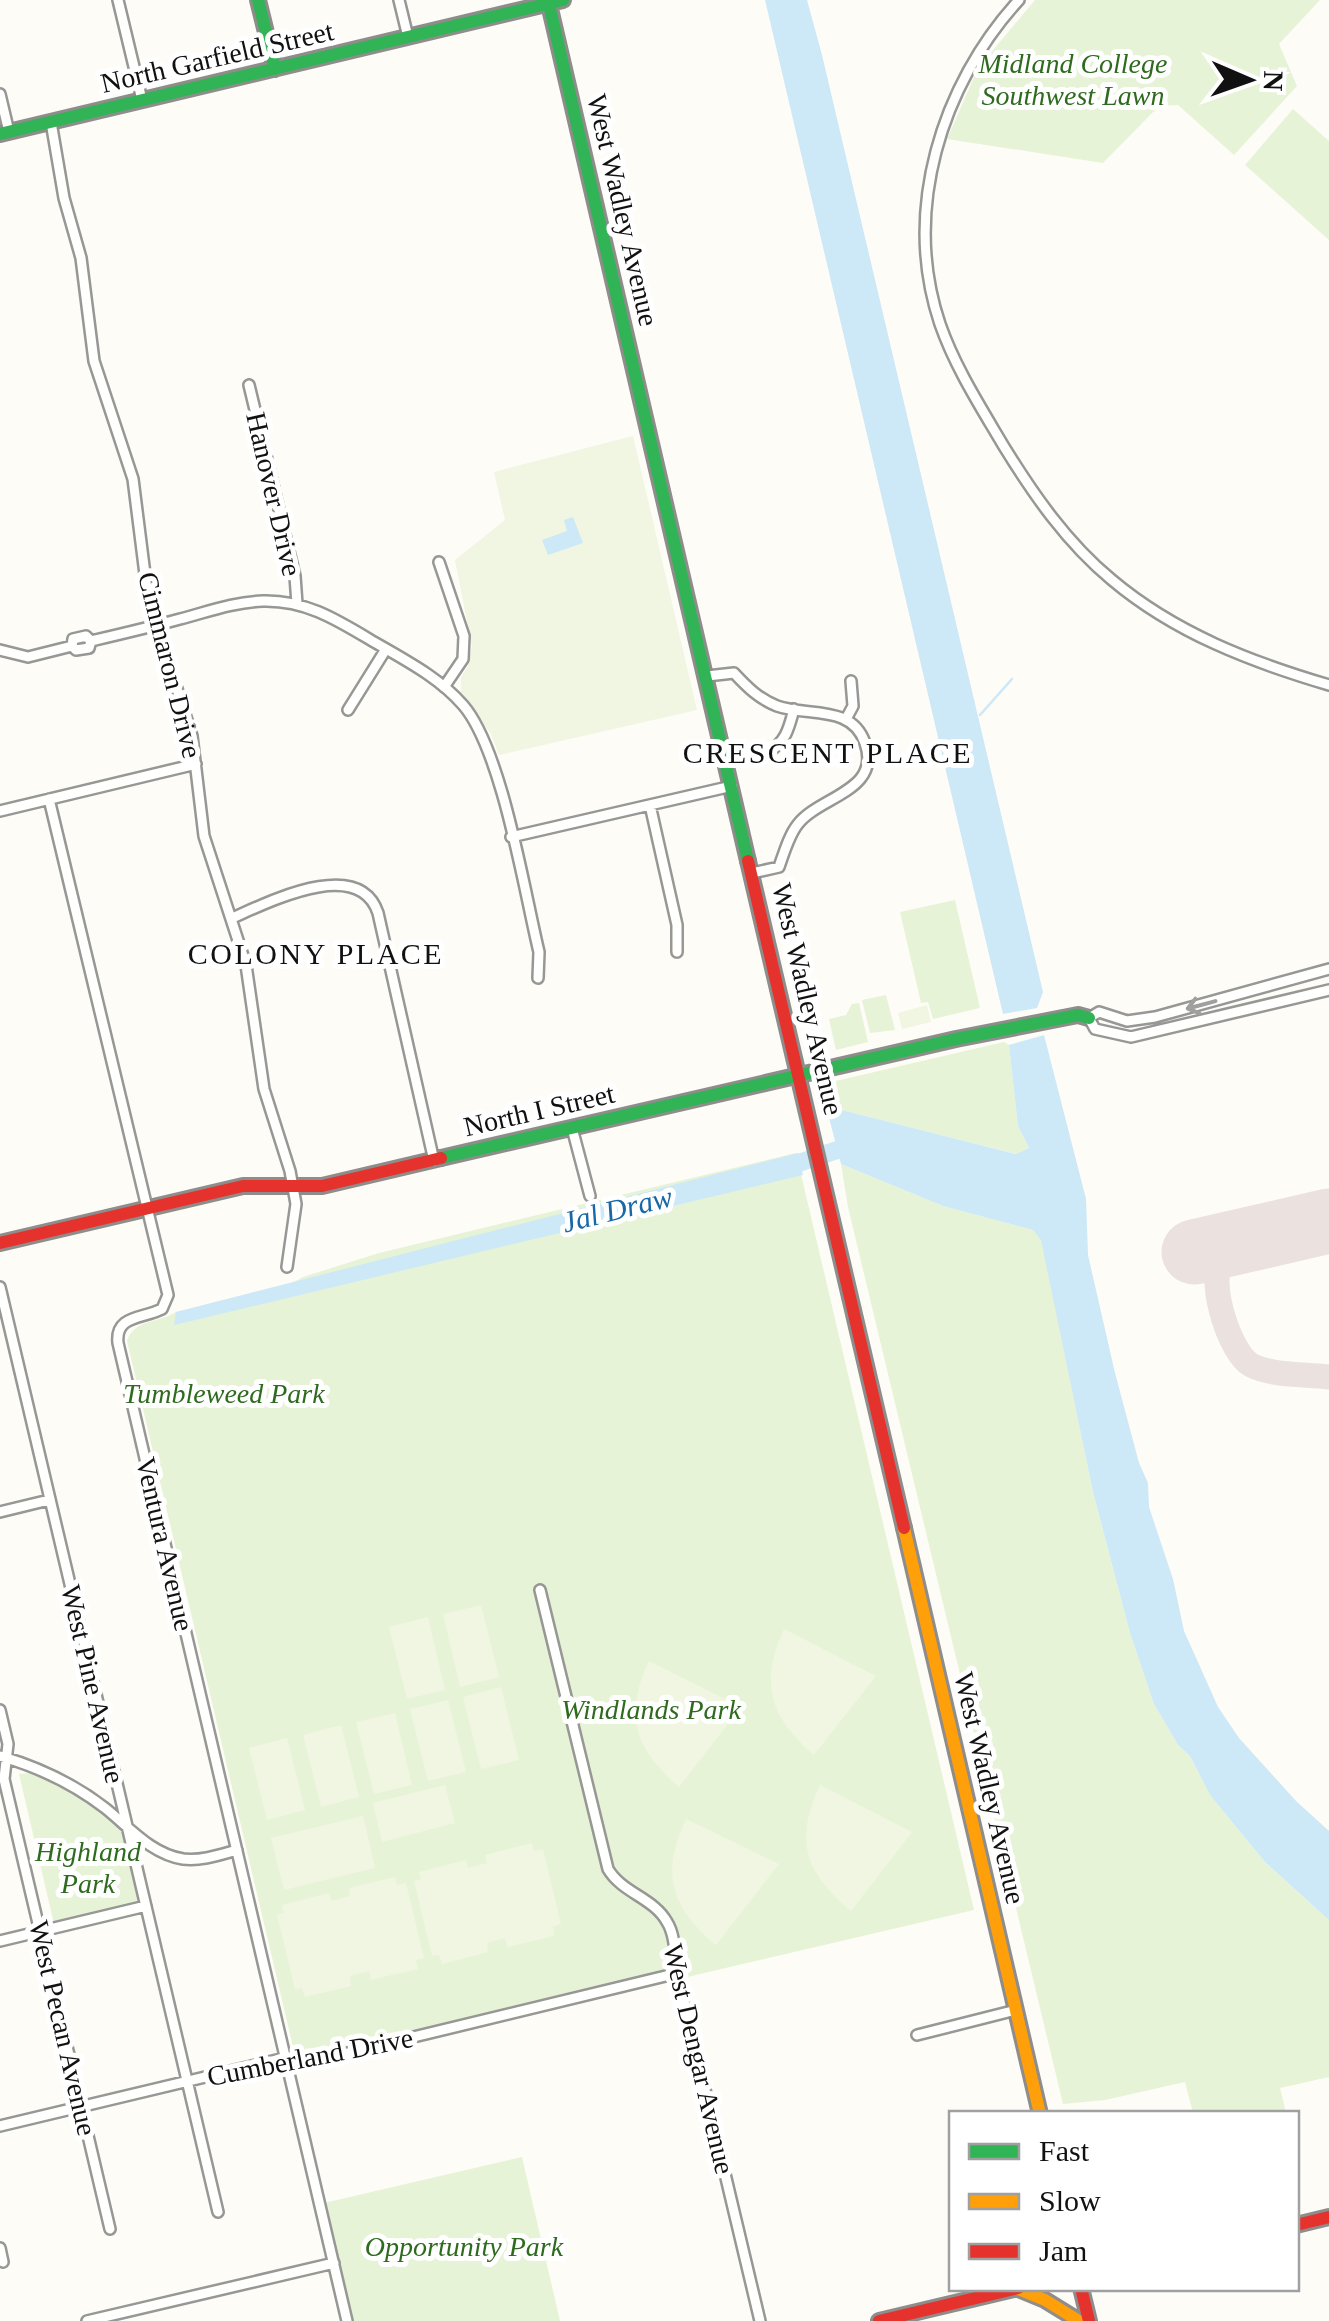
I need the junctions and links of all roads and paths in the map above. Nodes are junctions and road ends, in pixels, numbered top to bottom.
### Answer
1 (118, 0) edge
2 (258, 0) edge
3 (399, 0) edge
4 (1018, 0) edge
5 (553, 1) edge
6 (408, 37) junction
7 (274, 69) junction
8 (0, 94) edge
9 (142, 100) junction
10 (51, 122) junction
11 (4, 133) edge
12 (249, 385) dead end
13 (438, 562) dead end
14 (297, 604) junction
15 (155, 626) junction
16 (386, 649) junction
17 (0, 650) edge
18 (707, 676) junction
19 (852, 681) dead end
20 (1329, 686) edge
21 (444, 687) junction
22 (794, 709) junction
23 (348, 710) dead end
24 (846, 719) junction
25 (768, 752) dead end
26 (196, 764) junction
27 (732, 786) junction
28 (50, 799) junction
29 (650, 805) junction
30 (0, 810) edge
31 (511, 837) junction
32 (752, 873) junction
33 (232, 918) junction
34 (677, 952) dead end
35 (1329, 969) edge
36 (538, 978) dead end
37 (1329, 990) edge
38 (1251, 992) junction
39 (1254, 1008) junction
40 (1088, 1018) junction
41 (800, 1075) junction
42 (572, 1128) junction
43 (434, 1160) junction
44 (294, 1187) junction
45 (590, 1196) dead end
46 (148, 1208) junction
47 (0, 1243) edge
48 (288, 1267) dead end
49 (0, 1287) edge
50 (49, 1500) junction
51 (0, 1512) edge
52 (540, 1590) dead end
53 (0, 1710) edge
54 (4, 1757) edge
55 (127, 1828) junction
56 (237, 1850) junction
57 (146, 1906) junction
58 (40, 1931) junction
59 (0, 1940) edge
60 (678, 1973) junction
61 (1016, 2010) junction
62 (918, 2035) dead end
63 (285, 2058) junction
64 (187, 2082) junction
65 (81, 2107) junction
66 (1039, 2111) edge
67 (0, 2126) edge
68 (218, 2212) dead end
69 (1329, 2217) edge
70 (1299, 2223) edge
71 (110, 2229) dead end
72 (0, 2248) edge
73 (3, 2262) dead end
74 (334, 2263) junction
75 (1008, 2291) edge
76 (1022, 2291) edge
77 (1082, 2291) edge
78 (87, 2321) edge
79 (347, 2321) edge
80 (760, 2321) edge
81 (879, 2321) edge
82 (1079, 2321) edge
83 (1089, 2321) edge

1 - 9 street
2 - 7 main road
3 - 6 street
4 - 20 street
5 - 6 main road, North Garfield Street
5 - 18 main road, West Wadley Avenue
6 - 7 main road, North Garfield Street
7 - 9 main road, North Garfield Street
8 - 11 street
9 - 10 main road, North Garfield Street
10 - 11 main road, North Garfield Street
10 - 15 street, Cimmaron Drive
12 - 14 street, Hanover Drive
13 - 21 street
14 - 15 street
14 - 16 street
15 - 17 street
15 - 26 street, Cimmaron Drive
16 - 21 street
16 - 23 street
18 - 22 street
18 - 27 main road, West Wadley Avenue
19 - 24 street
21 - 31 street
22 - 24 street
22 - 25 street
24 - 32 street
26 - 28 street
26 - 33 street, Cimmaron Drive
27 - 29 street
27 - 32 main road, West Wadley Avenue
28 - 30 street
28 - 46 street, Ventura Avenue
29 - 31 street
29 - 34 street
31 - 36 street
32 - 41 main road, West Wadley Avenue
33 - 43 street
33 - 44 street, Cimmaron Drive
35 - 38 street
37 - 39 street
38 - 39 street
38 -> 40 street
39 - 40 street
40 - 41 main road, North I Street
41 - 42 main road, North I Street
41 - 61 main road, West Wadley Avenue
42 - 43 main road, North I Street
42 - 45 street
43 - 44 main road, North I Street
44 - 46 main road, North I Street
44 - 48 street, Cimmaron Drive
46 - 47 main road, North I Street
46 - 56 street, Ventura Avenue
49 - 50 street, West Pine Avenue
50 - 51 street
50 - 55 street, West Pine Avenue
52 - 60 street, West Dengar Avenue
53 - 54 street, West Pecan Avenue
54 - 55 street
54 - 58 street, West Pecan Avenue
55 - 56 street
55 - 57 street, West Pine Avenue
56 - 63 street, Ventura Avenue
57 - 58 street
57 - 64 street, West Pine Avenue
58 - 59 street
58 - 65 street, West Pecan Avenue
60 - 63 street, Cumberland Drive
60 - 80 street, West Dengar Avenue
61 - 62 street
61 - 66 main road, West Wadley Avenue
63 - 64 street, Cumberland Drive
63 - 74 street, Ventura Avenue
64 - 65 street, Cumberland Drive
64 - 68 street, West Pine Avenue
65 - 67 street, Cumberland Drive
65 - 71 street, West Pecan Avenue
69 - 70 main road
72 - 73 street
74 - 78 street
74 - 79 street, Ventura Avenue
75 - 81 main road
76 - 82 main road
77 - 83 main road

